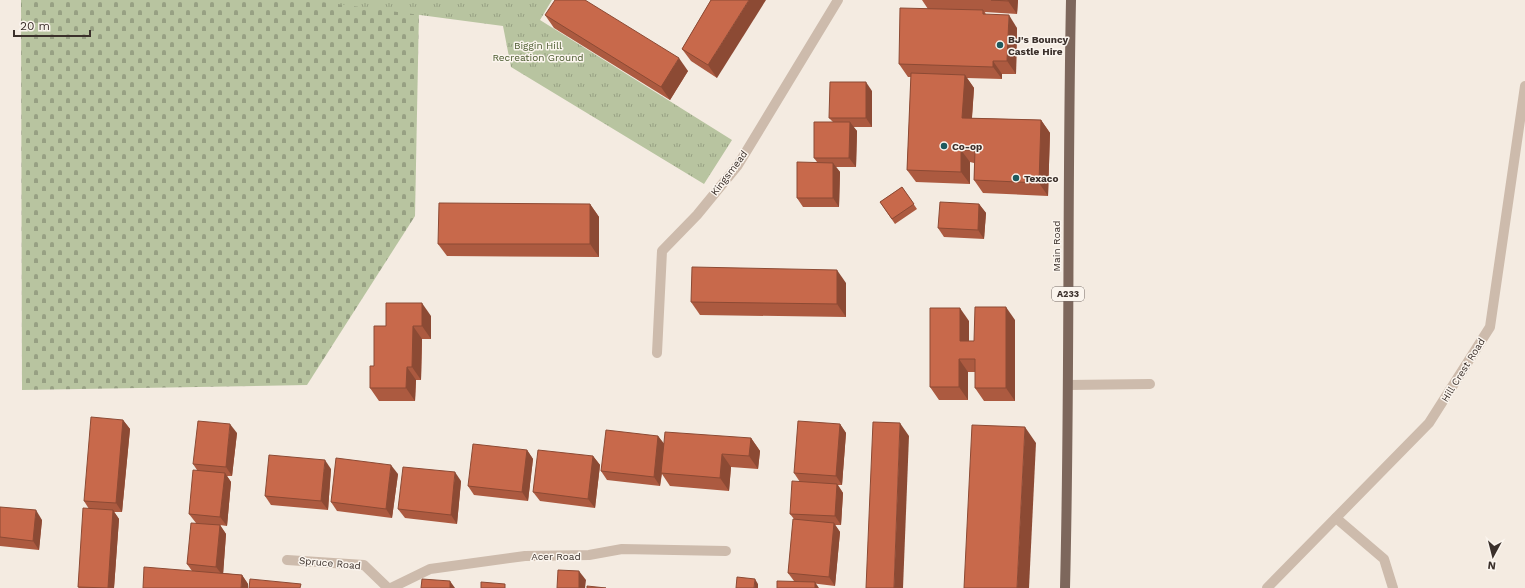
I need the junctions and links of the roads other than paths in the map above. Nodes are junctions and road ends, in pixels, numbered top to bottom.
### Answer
1 (838, 0) edge
2 (1071, 0) edge
3 (1525, 86) edge
4 (657, 353) dead end
5 (1150, 384) dead end
6 (1068, 385) junction
7 (1336, 518) junction
8 (726, 551) dead end
9 (287, 560) dead end
10 (390, 588) edge
11 (1065, 588) edge
12 (1267, 588) edge
13 (1393, 588) edge

1 - 4 street, Kingsmead
2 - 6 main road, Main Road / A233
3 - 7 street, Hill Crest Road
5 - 6 street
6 - 11 main road, Main Road / A233
7 - 12 street, Hill Crest Road
7 - 13 street
8 - 10 street, Acer Road
9 - 10 street, Spruce Road

